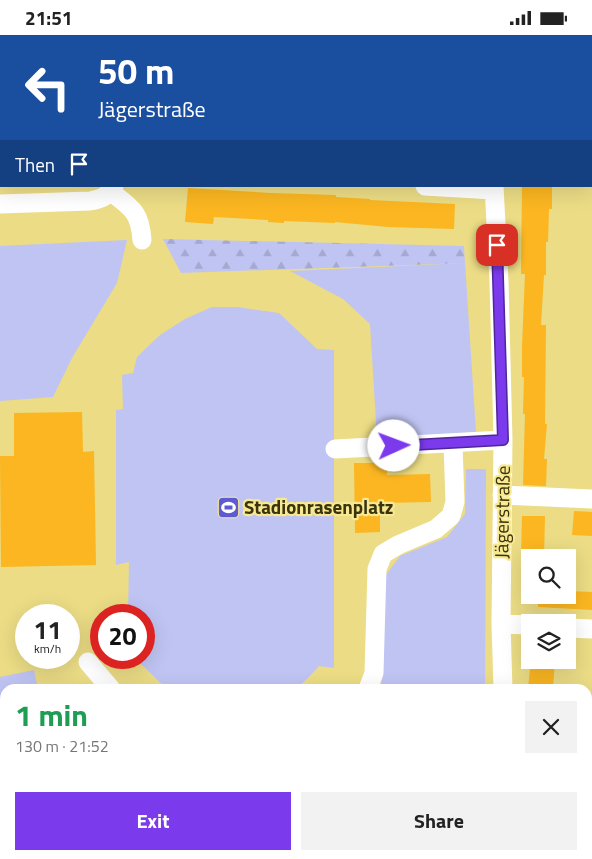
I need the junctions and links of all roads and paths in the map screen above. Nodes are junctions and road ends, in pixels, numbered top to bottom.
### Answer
1 (460, 187) edge
2 (494, 188) edge
3 (113, 189) edge
4 (0, 203) edge
5 (142, 240) dead end
6 (503, 440) junction
7 (453, 444) junction
8 (335, 449) dead end
9 (502, 495) junction
10 (592, 499) edge
11 (501, 624) junction
12 (521, 625) edge
13 (576, 628) edge
14 (592, 629) edge
15 (88, 662) dead end
16 (106, 684) edge
17 (370, 684) edge
18 (503, 684) edge

1 - 2 street
2 - 6 street, Jägerstraße
3 - 4 street
3 - 5 street
6 - 7 street
6 - 9 street, Jägerstraße
7 - 8 street
7 - 17 street
9 - 10 street
9 - 11 street, Jägerstraße
11 - 12 street
11 - 18 street, Jägerstraße
13 - 14 street
15 - 16 street

